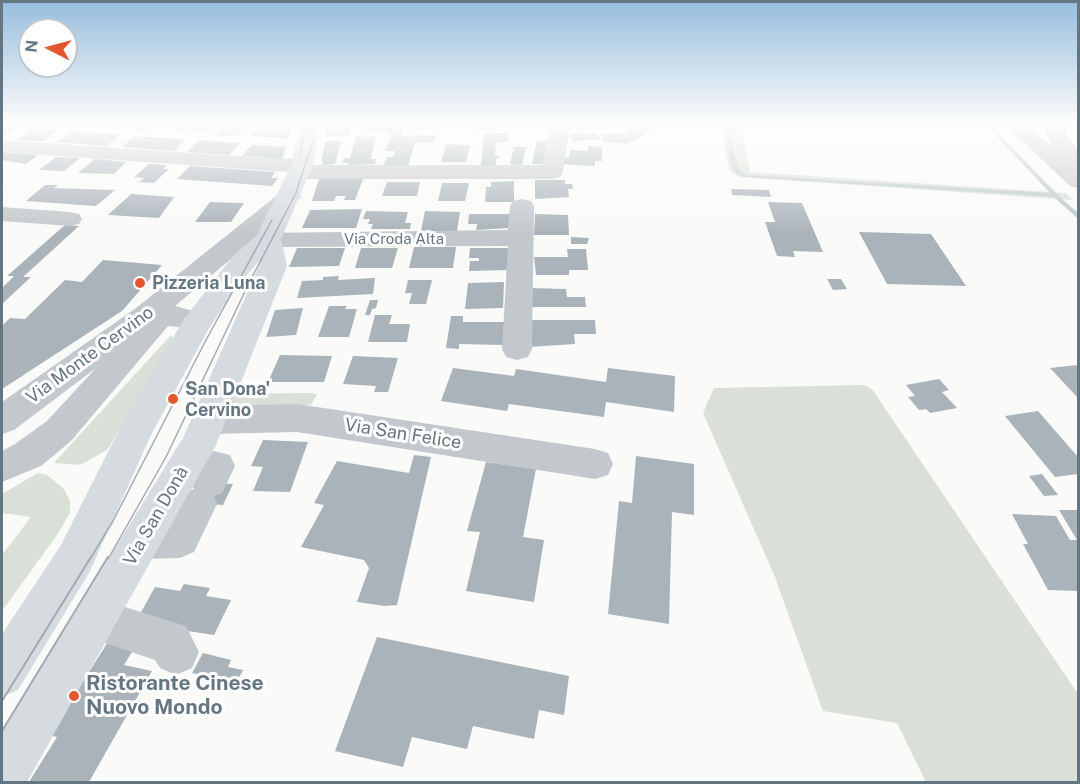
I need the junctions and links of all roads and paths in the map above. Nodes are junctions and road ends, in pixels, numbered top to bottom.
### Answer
1 (219, 162) edge
2 (301, 162) edge
3 (554, 162) edge
4 (1056, 162) edge
5 (297, 178) junction
6 (1078, 181) edge
7 (522, 206) dead end
8 (2, 214) edge
9 (70, 219) dead end
10 (520, 238) junction
11 (261, 256) junction
12 (204, 269) junction
13 (195, 326) junction
14 (517, 349) dead end
15 (2, 420) edge
16 (210, 420) junction
17 (594, 464) dead end
18 (2, 467) edge
19 (198, 482) joint
20 (143, 540) joint
21 (96, 620) junction
22 (177, 652) dead end
23 (2, 674) edge
24 (2, 777) edge

1 - 5 street
2 - 5 main road, Via San Donà
3 - 5 street
4 - 6 street
5 - 11 main road, Via San Donà
5 - 12 street, Via Monte Cervino
7 - 10 street
8 - 9 street
10 - 11 street, Via Croda Alta
10 - 14 street
11 - 12 street, Via Croda Alta
11 - 13 main road, Via San Donà
11 - 16 main road, Via San Donà
12 - 15 street, Via Monte Cervino
13 - 18 street, Via Monte Cervino
13 - 23 main road, Via San Donà
16 - 17 street, Via San Felice
16 - 19 main road, Via San Donà
19 - 20 street
20 - 21 main road, Via San Donà
21 - 22 street
21 - 24 main road, Via San Donà

